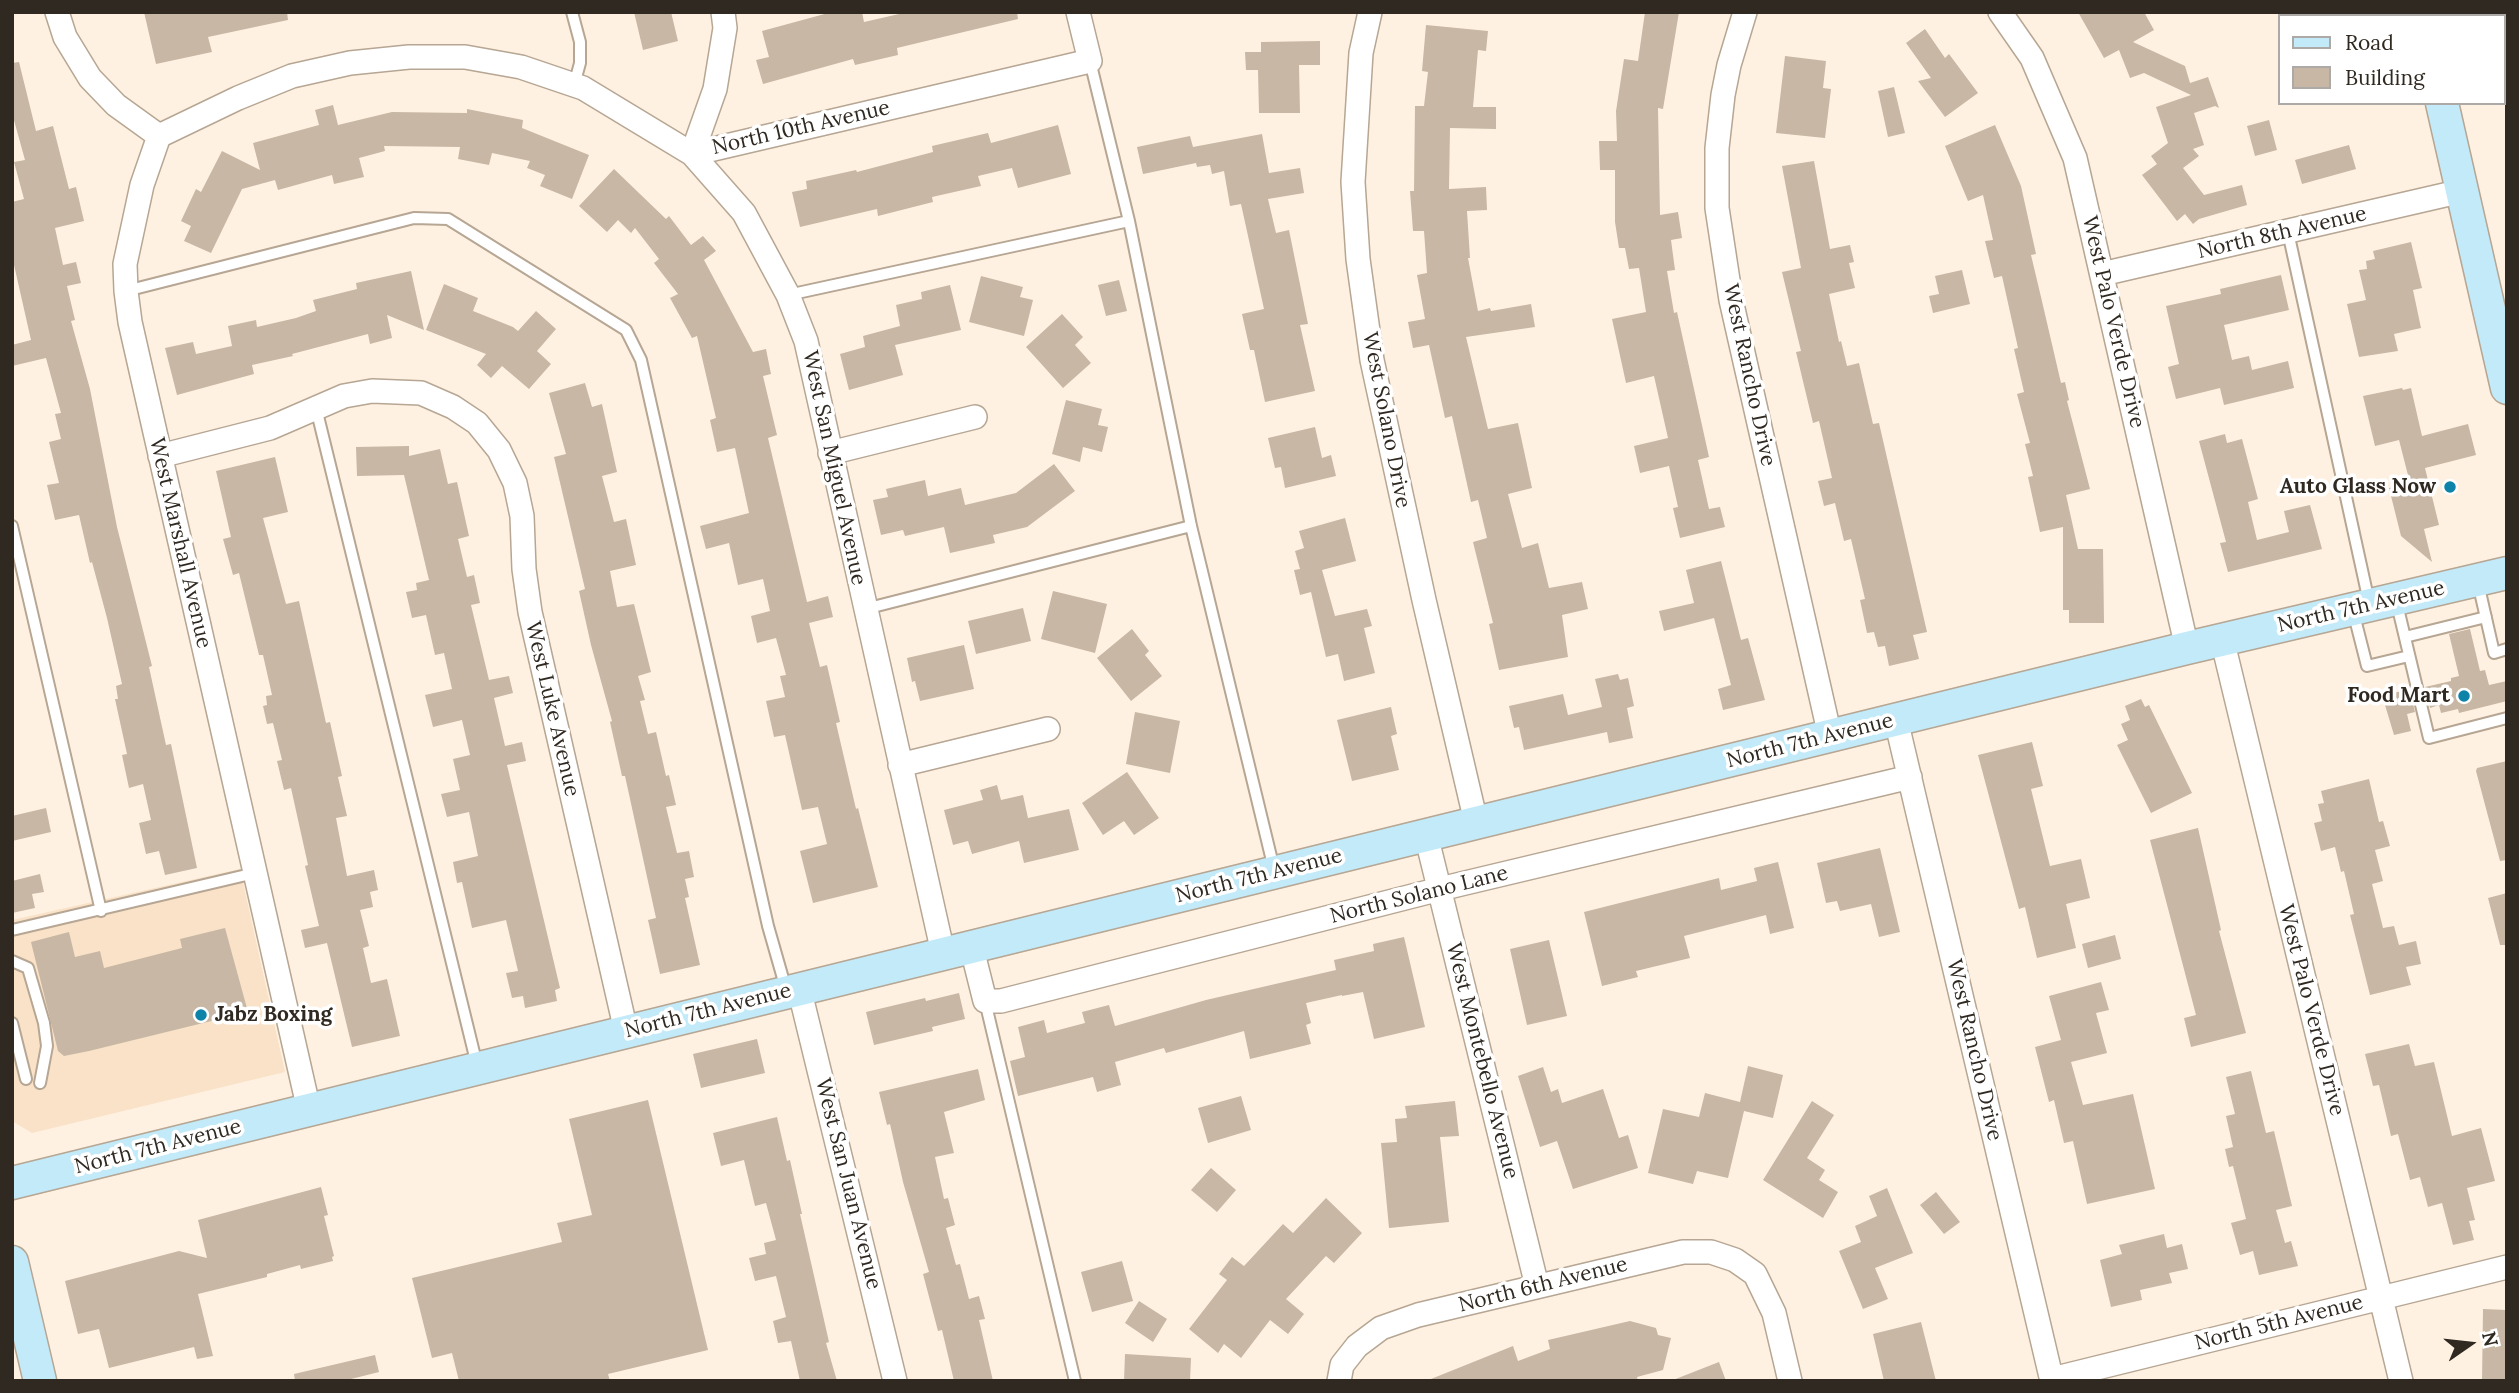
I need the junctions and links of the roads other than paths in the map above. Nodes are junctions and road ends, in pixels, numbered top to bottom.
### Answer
1 (57, 12) edge
2 (572, 12) edge
3 (723, 12) edge
4 (1078, 12) edge
5 (1370, 12) edge
6 (1745, 12) edge
7 (2000, 12) edge
8 (1090, 61) junction
9 (574, 85) junction
10 (2442, 105) edge
11 (159, 136) junction
12 (692, 154) junction
13 (2462, 191) junction
14 (1129, 220) junction
15 (2288, 232) junction
16 (2102, 275) junction
17 (125, 291) junction
18 (788, 295) junction
19 (2507, 388) edge
20 (316, 408) junction
21 (975, 417) dead end
22 (830, 453) junction
23 (160, 456) junction
24 (12, 526) edge
25 (1191, 526) junction
26 (2492, 576) edge
27 (2372, 604) junction
28 (864, 609) junction
29 (2486, 617) junction
30 (2405, 637) junction
31 (2222, 639) junction
32 (2187, 648) junction
33 (2507, 649) edge
34 (2409, 656) junction
35 (2507, 718) edge
36 (1896, 720) junction
37 (1048, 729) dead end
38 (1830, 736) junction
39 (900, 765) junction
40 (1910, 777) junction
41 (1476, 822) junction
42 (1426, 835) junction
43 (1275, 872) junction
44 (255, 873) junction
45 (1440, 889) junction
46 (101, 911) junction
47 (12, 930) edge
48 (957, 949) junction
49 (12, 961) edge
50 (793, 990) junction
51 (985, 1001) junction
52 (12, 1023) edge
53 (626, 1031) junction
54 (478, 1068) junction
55 (26, 1079) dead end
56 (40, 1083) dead end
57 (309, 1110) junction
58 (12, 1183) edge
59 (12, 1262) edge
60 (2507, 1267) edge
61 (1537, 1286) junction
62 (2380, 1298) junction
63 (1341, 1373) edge
64 (2052, 1380) edge
65 (40, 1381) edge
66 (895, 1381) edge
67 (1076, 1381) edge
68 (1790, 1381) edge
69 (2401, 1381) edge

1 - 11 street
2 - 9 lane
3 - 12 street
4 - 8 street
5 - 41 street, West Solano Drive
6 - 38 street, West Rancho Drive
7 - 16 street, West Palo Verde Drive
8 - 12 street, North 10th Avenue
8 - 14 lane
9 - 11 street, North 10th Avenue
9 - 12 street, North 10th Avenue
10 - 13 main road
11 - 17 street, West Marshall Avenue
12 - 18 street, West San Miguel Avenue
13 - 15 street, North 8th Avenue
13 - 19 main road
14 - 18 lane
14 - 25 lane
15 - 16 street, North 8th Avenue
15 - 27 lane
16 - 32 street, West Palo Verde Drive
17 - 23 street, West Marshall Avenue
17 - 50 lane
18 - 22 street, West San Miguel Avenue
20 - 23 street, West Luke Avenue
20 - 53 street, West Luke Avenue
20 - 54 lane
21 - 22 street
22 - 28 street, West San Miguel Avenue
23 - 44 street, West Marshall Avenue
24 - 46 lane
25 - 28 lane
25 - 43 lane
26 - 27 main road, North 7th Avenue
26 - 29 lane
27 - 30 lane
27 - 31 main road, North 7th Avenue
27 - 34 lane
28 - 39 street, West San Miguel Avenue
29 - 30 lane
29 - 33 lane
30 - 34 lane
31 - 32 main road, North 7th Avenue
31 - 62 street, West Palo Verde Drive
32 - 36 main road, North 7th Avenue
34 - 35 lane
36 - 38 main road, North 7th Avenue
36 - 40 street, West Rancho Drive
37 - 39 street
38 - 41 main road, North 7th Avenue
39 - 48 street, West San Miguel Avenue
40 - 45 street, North Solano Lane
40 - 64 street, West Rancho Drive
41 - 42 main road, North 7th Avenue
42 - 43 main road, North 7th Avenue
42 - 45 street, West Montebello Avenue
43 - 48 main road, North 7th Avenue
44 - 46 lane
44 - 57 street, West Marshall Avenue
45 - 51 street, North Solano Lane
45 - 61 street, West Montebello Avenue
46 - 47 lane
48 - 50 main road, North 7th Avenue
48 - 51 street
49 - 56 lane
50 - 53 main road, North 7th Avenue
50 - 66 street, West San Juan Avenue
51 - 67 lane
52 - 55 lane
53 - 54 main road, North 7th Avenue
54 - 57 main road, North 7th Avenue
57 - 58 main road, North 7th Avenue
59 - 65 main road
60 - 62 street, North 5th Avenue
61 - 63 street, North 6th Avenue
61 - 68 street, North 6th Avenue
62 - 64 street, North 5th Avenue
62 - 69 street, West Palo Verde Drive

